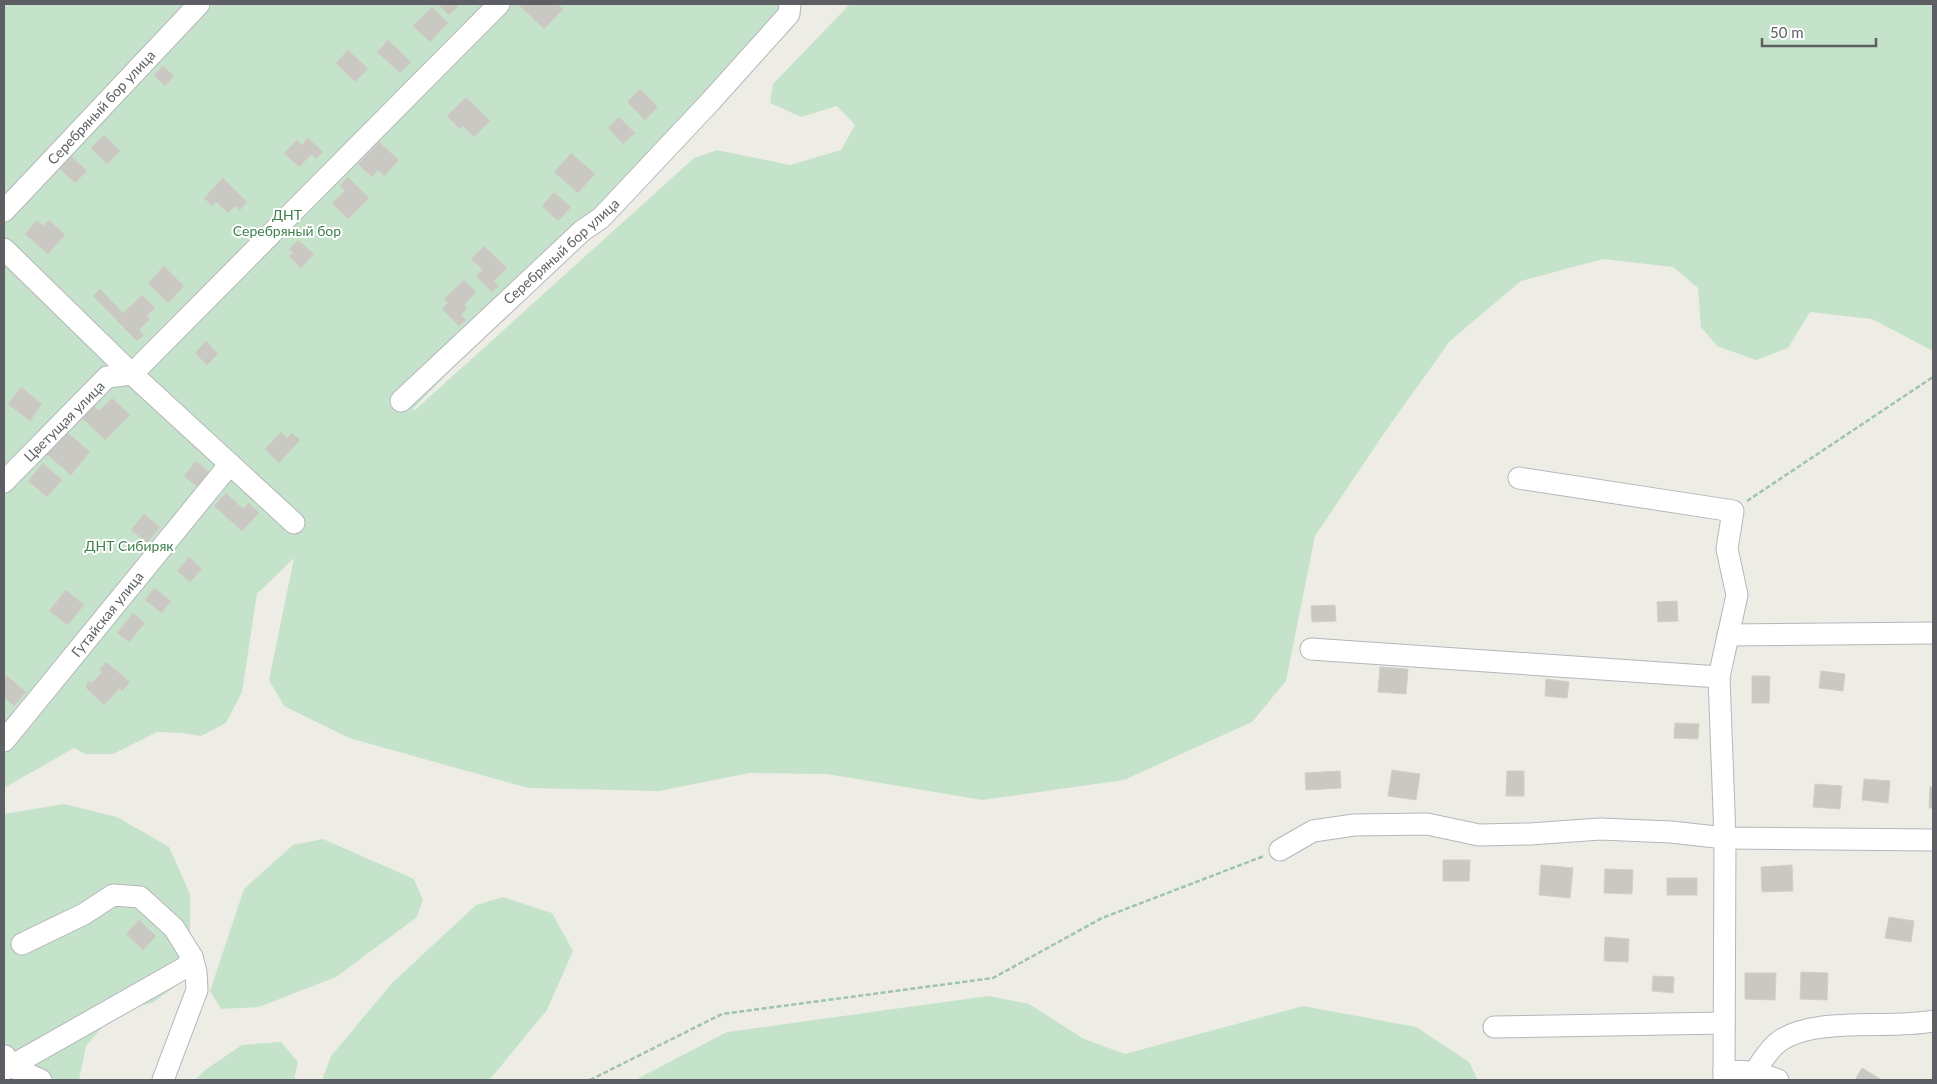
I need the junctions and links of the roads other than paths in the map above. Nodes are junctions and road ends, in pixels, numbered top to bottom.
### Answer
1 (199, 4) edge
2 (499, 4) edge
3 (790, 4) edge
4 (4, 211) edge
5 (4, 249) edge
6 (132, 374) junction
7 (401, 401) dead end
8 (230, 464) junction
9 (1518, 478) dead end
10 (4, 482) edge
11 (294, 523) dead end
12 (1933, 633) edge
13 (1728, 635) junction
14 (1311, 649) dead end
15 (1719, 676) junction
16 (4, 741) edge
17 (1726, 838) junction
18 (1933, 840) edge
19 (1280, 850) road end
20 (22, 944) dead end
21 (192, 957) junction
22 (1933, 1021) edge
23 (1724, 1023) junction
24 (1494, 1027) dead end
25 (6, 1063) edge
26 (1755, 1072) junction
27 (1724, 1076) edge
28 (41, 1080) edge
29 (163, 1080) edge
30 (1778, 1080) edge

1 - 4 street, Серебряный бор улица
2 - 6 street
3 - 7 street, Серебряный бор улица
5 - 6 street
6 - 8 street
6 - 10 street, Цветущая улица
8 - 11 street
8 - 16 street, Гутайская улица
9 - 13 street
12 - 13 street
13 - 15 street
14 - 15 street
15 - 17 street
17 - 18 street
17 - 19 street
17 - 23 street
20 - 21 street
21 - 25 street
21 - 29 street
22 - 26 street
23 - 24 street
23 - 27 street
25 - 28 street
26 - 27 street
26 - 30 street

